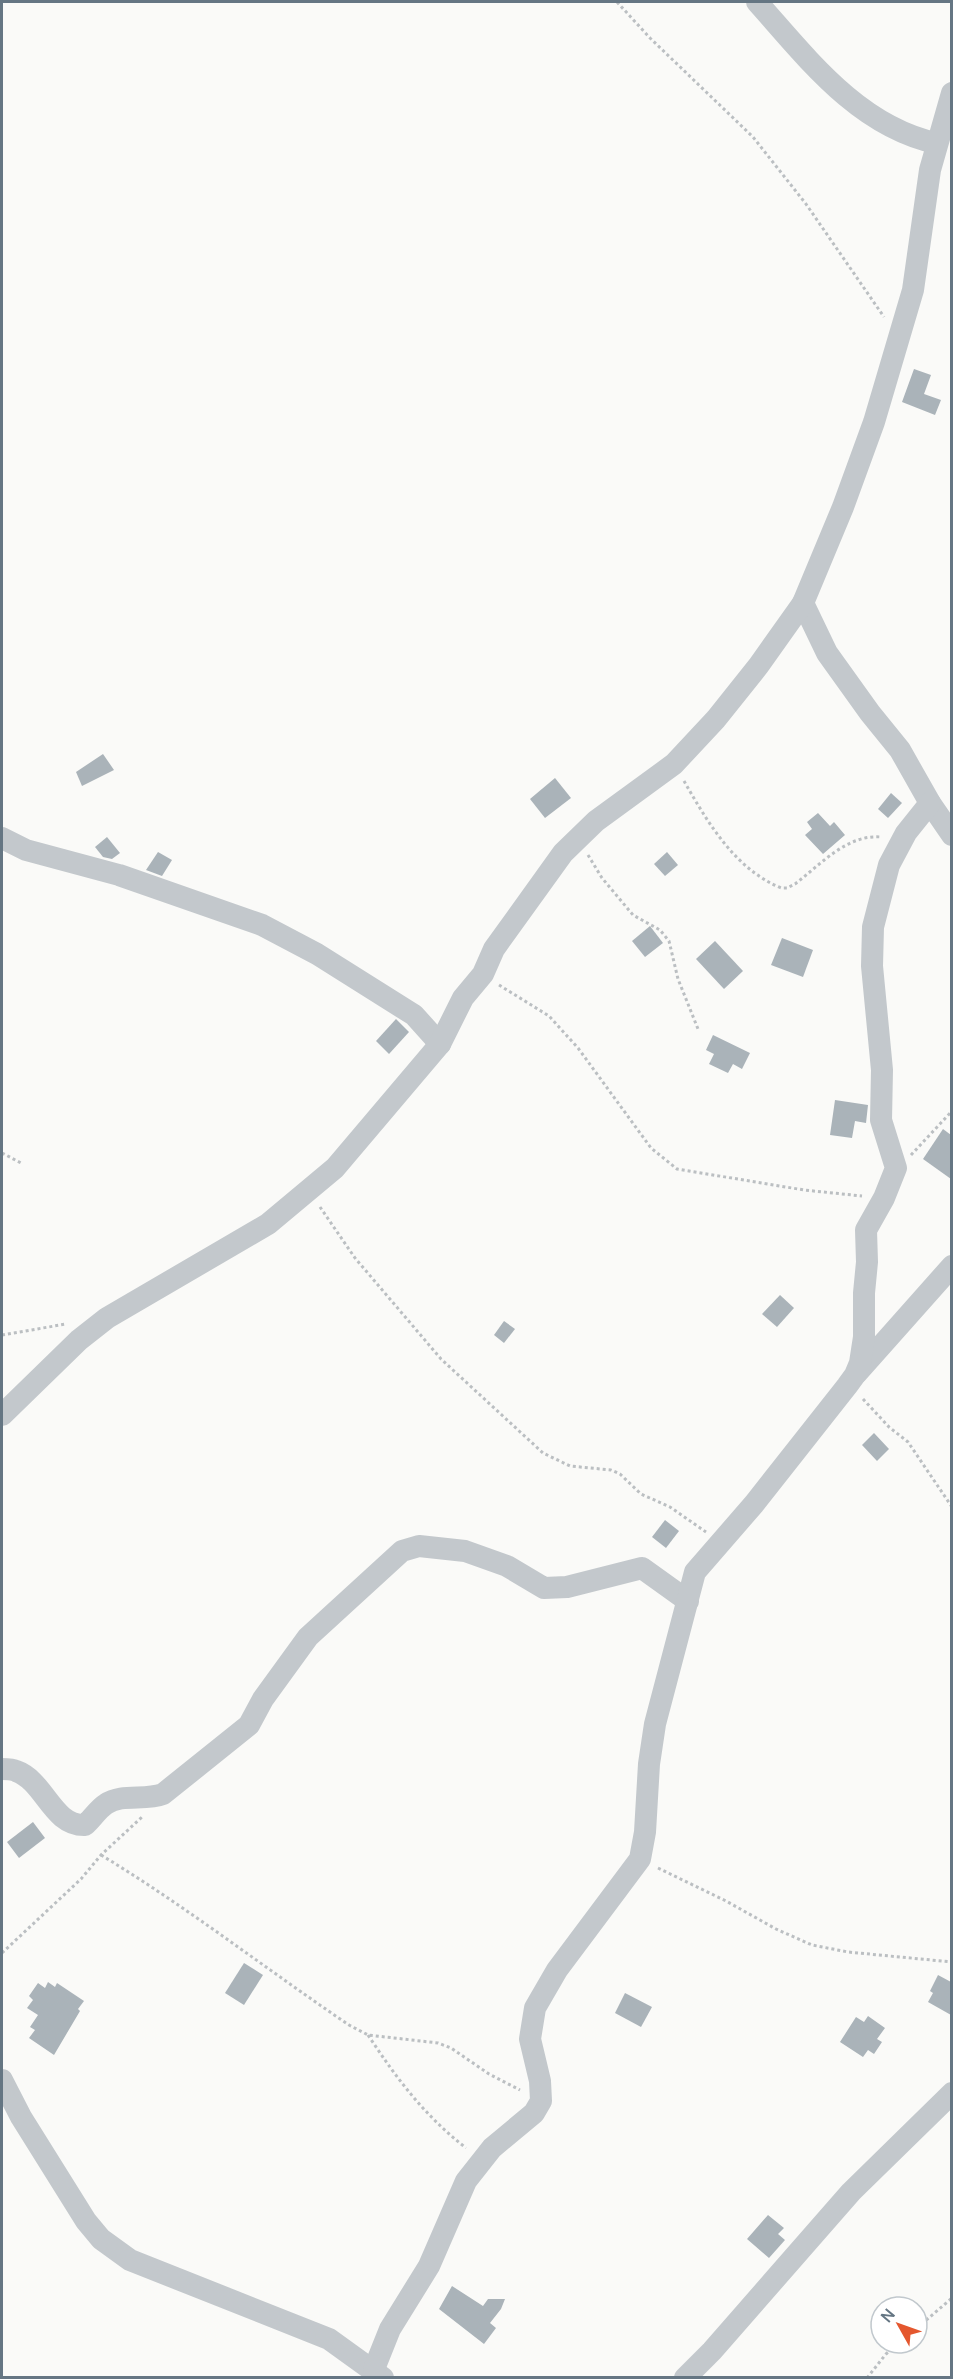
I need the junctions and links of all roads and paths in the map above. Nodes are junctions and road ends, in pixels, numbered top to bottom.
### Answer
1 (617, 2) edge
2 (757, 2) edge
3 (951, 93) edge
4 (936, 143) junction
5 (898, 346) junction
6 (803, 603) junction
7 (674, 764) junction
8 (930, 803) junction
9 (906, 833) junction
10 (951, 835) edge
11 (2, 838) edge
12 (579, 838) junction
13 (483, 974) junction
14 (698, 1029) dead end
15 (440, 1044) junction
16 (951, 1111) edge
17 (2, 1153) edge
18 (21, 1163) dead end
19 (896, 1168) junction
20 (309, 1191) junction
21 (884, 1198) junction
22 (951, 1266) edge
23 (76, 1323) dead end
24 (2, 1335) edge
25 (851, 1381) junction
26 (2, 1416) edge
27 (951, 1507) edge
28 (720, 1542) junction
29 (688, 1601) junction
30 (2, 1769) edge
31 (145, 1815) dead end
32 (101, 1855) junction
33 (640, 1859) junction
34 (2, 1953) edge
35 (951, 1962) edge
36 (368, 2035) junction
37 (2, 2080) edge
38 (951, 2093) edge
39 (541, 2101) junction
40 (482, 2161) junction
41 (951, 2298) edge
42 (929, 2317) edge
43 (885, 2355) edge
44 (378, 2373) edge
45 (685, 2378) edge
46 (867, 2378) edge

1 - 5 path
2 - 4 street
3 - 4 street
4 - 5 street
5 - 6 street
6 - 7 street
6 - 8 street
7 - 9 path
7 - 12 street
8 - 9 street
8 - 10 street
9 - 19 street
11 - 15 street
12 - 13 street
12 - 14 path
13 - 15 street
13 - 21 path
15 - 20 street
16 - 19 path
17 - 18 path
19 - 21 street
20 - 26 street
20 - 28 path
21 - 25 street
22 - 25 street
23 - 24 path
25 - 27 path
25 - 28 street
28 - 29 street
29 - 30 street
29 - 33 street
31 - 32 path
32 - 34 path
32 - 36 path
33 - 35 path
33 - 39 street
36 - 39 path
36 - 40 path
37 - 44 street
38 - 45 street
39 - 40 street
40 - 44 street
41 - 42 path
43 - 46 path

